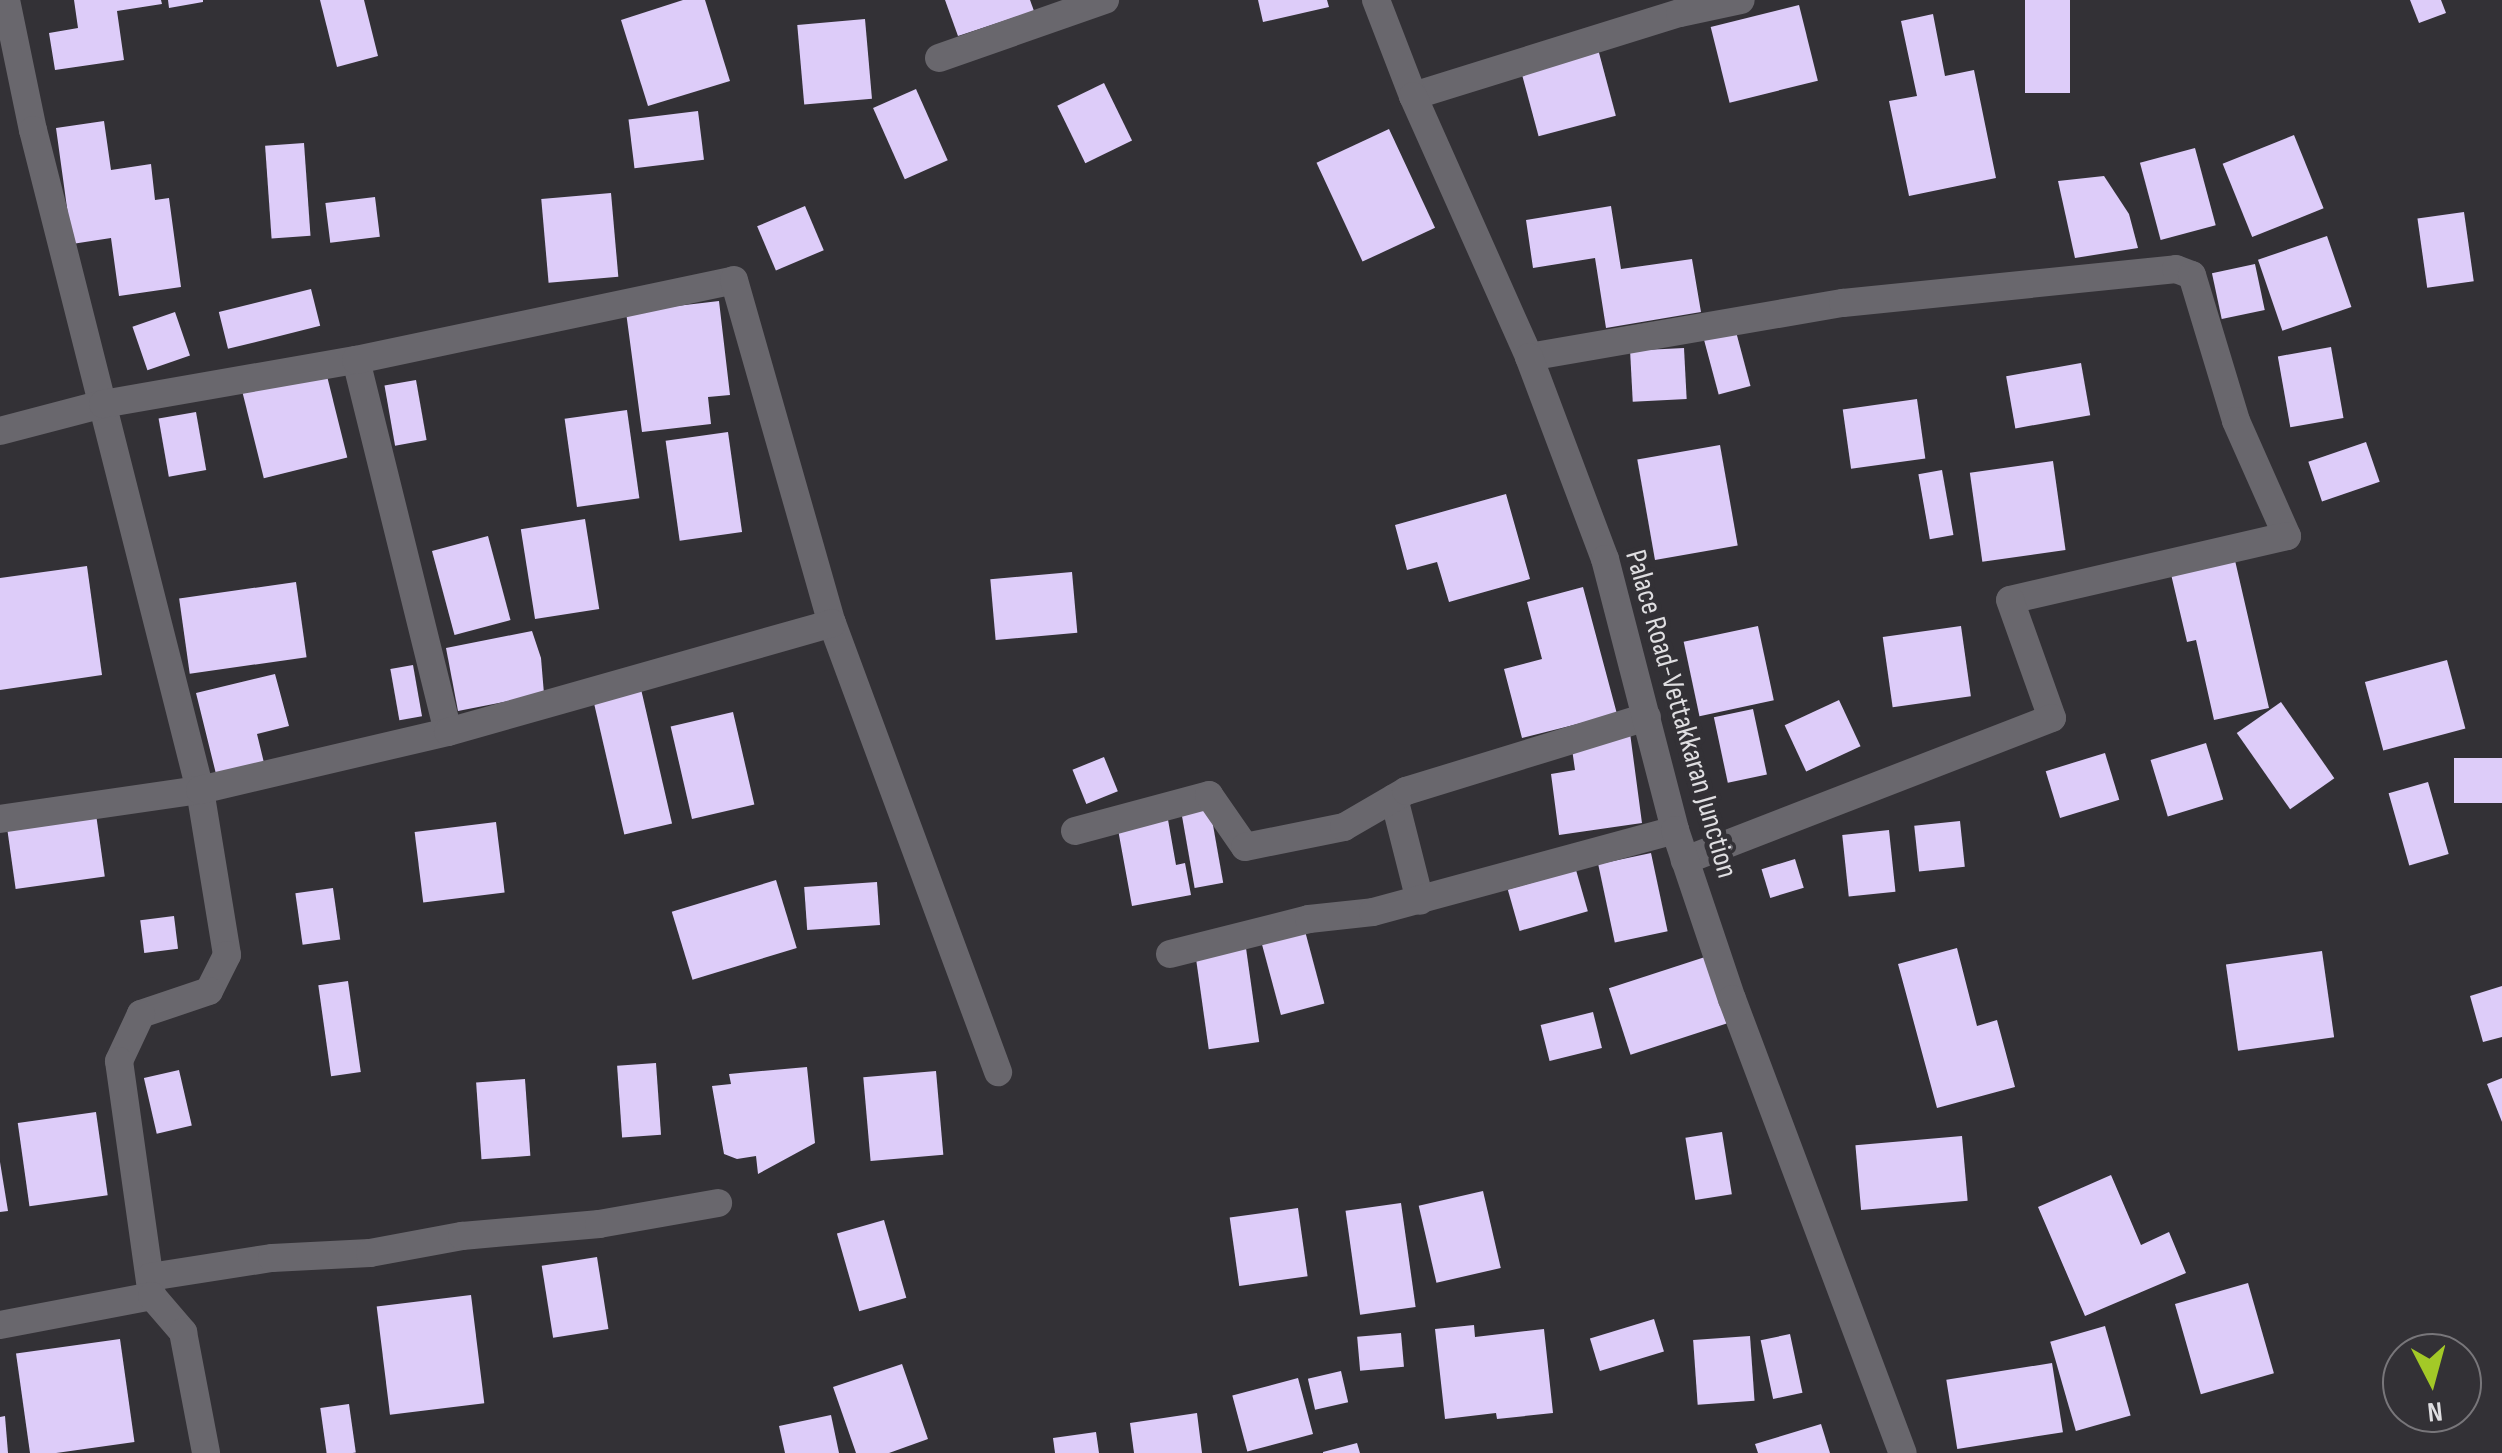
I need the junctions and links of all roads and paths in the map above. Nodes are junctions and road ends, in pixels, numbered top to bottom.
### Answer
1 (6, 0) edge
2 (1104, 0) edge
3 (1376, 0) edge
4 (1741, 0) edge
5 (940, 58) dead end
6 (1413, 96) junction
7 (1529, 357) junction
8 (356, 360) junction
9 (103, 404) junction
10 (0, 430) edge
11 (832, 623) junction
12 (1646, 717) junction
13 (448, 732) junction
14 (200, 790) junction
15 (1394, 798) junction
16 (0, 819) edge
17 (1676, 830) junction
18 (1075, 831) dead end
19 (1685, 860) junction
20 (1420, 900) junction
21 (1170, 954) dead end
22 (998, 1072) dead end
23 (718, 1203) dead end
24 (151, 1286) junction
25 (0, 1326) edge
26 (206, 1453) edge
27 (1903, 1453) edge

1 - 9 street
2 - 5 street
3 - 6 street, Palace Road-Vettakkaran Junction
4 - 6 street
6 - 7 street, Palace Road-Vettakkaran Junction
7 - 12 street, Palace Road-Vettakkaran Junction
7 - 19 street
8 - 9 street
8 - 11 street
8 - 13 street
9 - 10 street
9 - 14 street
11 - 13 street
11 - 22 street
12 - 15 street
12 - 17 street, Palace Road-Vettakkaran Junction
13 - 14 street
14 - 16 street
14 - 24 street
15 - 18 street
15 - 20 street
17 - 19 street, Palace Road-Vettakkaran Junction
17 - 20 street
19 - 27 street, Palace Road-Vettakkaran Junction
20 - 21 street
23 - 24 street
24 - 25 street
24 - 26 street

